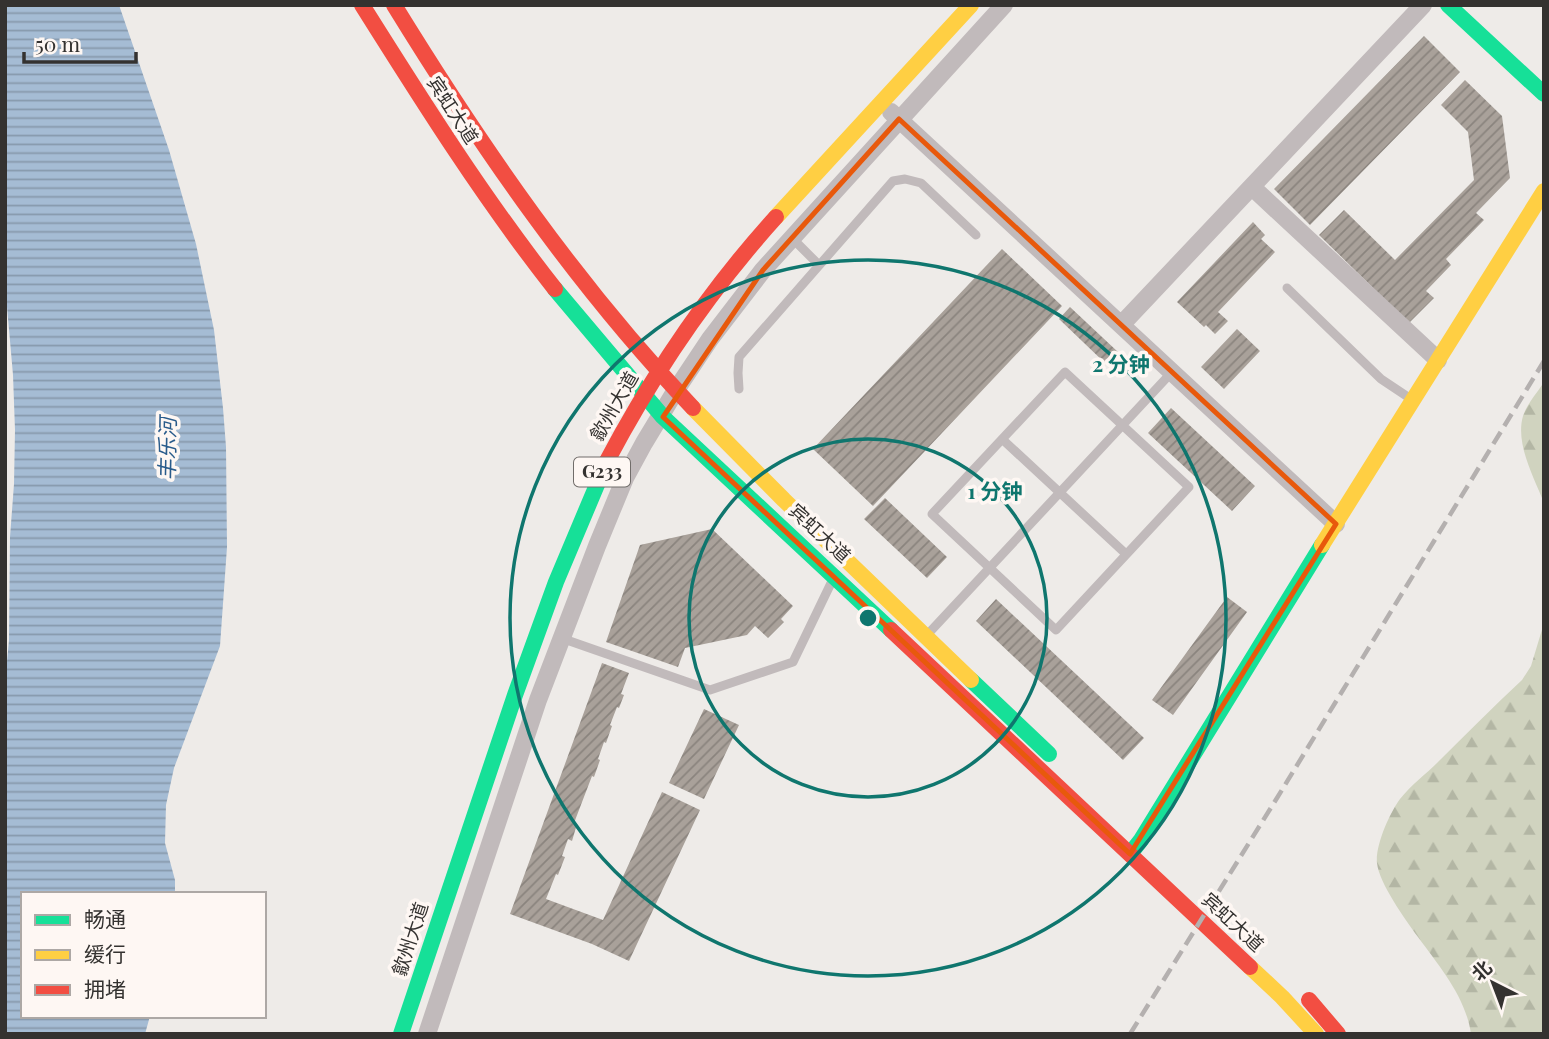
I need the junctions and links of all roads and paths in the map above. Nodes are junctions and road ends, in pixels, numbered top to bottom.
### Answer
1 (362, 5) edge
2 (971, 5) edge
3 (1004, 5) edge
4 (1423, 5) edge
5 (1448, 5) edge
6 (397, 6) edge
7 (1544, 94) edge
8 (881, 103) junction
9 (899, 120) junction
10 (1252, 187) junction
11 (1544, 191) edge
12 (976, 235) dead end
13 (791, 237) junction
14 (820, 265) junction
15 (1287, 288) dead end
16 (1121, 325) junction
17 (656, 340) dead end
18 (645, 356) junction
19 (1437, 360) junction
20 (659, 371) junction
21 (1172, 372) junction
22 (626, 386) junction
23 (739, 389) dead end
24 (676, 390) junction
25 (644, 395) junction
26 (1412, 400) junction
27 (661, 414) junction
28 (1122, 425) junction
29 (1002, 439) junction
30 (1060, 493) junction
31 (1336, 524) junction
32 (1126, 554) junction
33 (989, 568) junction
34 (834, 576) junction
35 (926, 637) junction
36 (561, 638) junction
37 (1058, 763) dead end
38 (1130, 854) junction
39 (1294, 985) dead end
40 (401, 1034) edge
41 (427, 1034) edge
42 (1316, 1034) edge
43 (1338, 1034) edge

1 - 22 main road, 宾虹大道
2 - 8 main road, 歙州大道 / G233
3 - 9 street
4 - 10 street
5 - 7 main road
6 - 18 main road, 宾虹大道
8 - 9 street
8 - 20 main road, 歙州大道 / G233
9 - 13 street
9 - 16 street
10 - 16 street
10 - 19 street
11 - 19 main road
12 - 14 lane
13 - 14 lane
13 - 24 street
14 - 23 lane
15 - 26 lane
16 - 21 street
17 - 18 main road, 歙州大道
18 - 20 main road, 宾虹大道
18 - 22 main road, 歙州大道
19 - 26 main road
20 - 24 main road, 宾虹大道
20 - 25 main road, 歙州大道 / G233
21 - 28 lane
21 - 31 street
22 - 25 main road, 宾虹大道
24 - 27 street
24 - 35 main road, 宾虹大道
25 - 27 main road, 宾虹大道
25 - 40 main road, 歙州大道 / G233
26 - 31 main road
27 - 34 main road, 宾虹大道
27 - 36 street
28 - 29 lane
28 - 30 lane
28 - 32 lane
29 - 30 lane
29 - 33 lane
30 - 32 lane
30 - 33 lane
31 - 38 main road
32 - 33 lane
33 - 35 lane
34 - 36 lane
34 - 38 main road, 宾虹大道
35 - 37 main road, 宾虹大道
36 - 41 street
38 - 42 main road, 宾虹大道
39 - 43 main road

